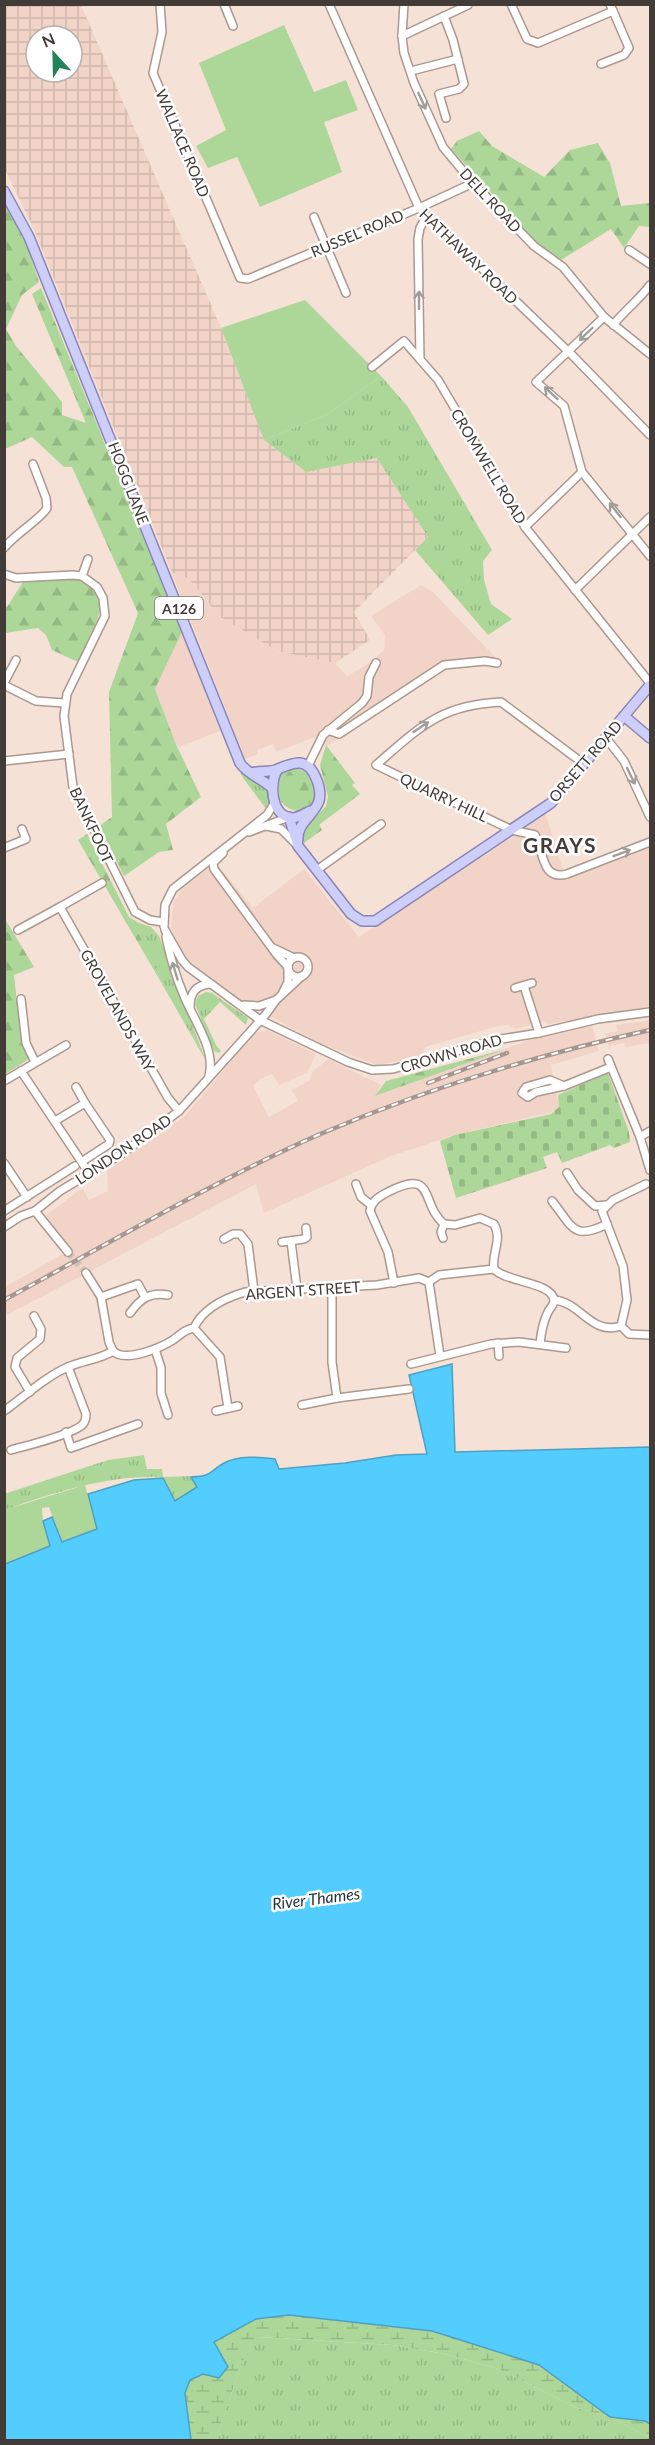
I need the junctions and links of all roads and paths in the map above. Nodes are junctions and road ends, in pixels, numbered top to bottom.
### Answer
1 (160, 4) edge
2 (224, 4) edge
3 (329, 4) edge
4 (404, 4) edge
5 (511, 4) edge
6 (468, 5) edge
7 (612, 8) edge
8 (444, 16) junction
9 (233, 26) dead end
10 (402, 36) junction
11 (458, 59) junction
12 (601, 64) dead end
13 (411, 71) junction
14 (446, 118) dead end
15 (473, 183) junction
16 (4, 191) edge
17 (419, 208) junction
18 (426, 217) junction
19 (314, 218) dead end
20 (326, 246) junction
21 (629, 250) dead end
22 (651, 264) edge
23 (240, 278) joint
24 (651, 285) edge
25 (345, 293) dead end
26 (604, 317) junction
27 (613, 325) junction
28 (567, 351) junction
29 (651, 354) edge
30 (420, 359) junction
31 (372, 367) dead end
32 (651, 435) edge
33 (33, 464) dead end
34 (36, 472) junction
35 (582, 472) junction
36 (28, 475) dead end
37 (651, 517) edge
38 (525, 527) junction
39 (633, 534) junction
40 (4, 548) edge
41 (651, 556) edge
42 (88, 559) dead end
43 (4, 574) edge
44 (82, 576) junction
45 (575, 590) junction
46 (16, 660) dead end
47 (376, 663) dead end
48 (497, 663) dead end
49 (4, 684) edge
50 (651, 684) edge
51 (64, 703) junction
52 (624, 716) junction
53 (328, 730) junction
54 (606, 738) junction
55 (651, 738) edge
56 (69, 754) junction
57 (4, 762) edge
58 (584, 764) junction
59 (308, 766) junction
60 (278, 769) junction
61 (251, 773) junction
62 (272, 788) junction
63 (275, 802) junction
64 (312, 810) junction
65 (289, 817) junction
66 (651, 817) edge
67 (381, 824) dead end
68 (263, 826) junction
69 (22, 829) dead end
70 (516, 830) junction
71 (239, 836) junction
72 (651, 842) edge
73 (298, 846) junction
74 (4, 848) edge
75 (225, 848) junction
76 (317, 870) junction
77 (102, 883) dead end
78 (60, 908) junction
79 (164, 922) junction
80 (18, 930) dead end
81 (165, 930) junction
82 (273, 948) junction
83 (294, 958) junction
84 (288, 968) junction
85 (302, 976) junction
86 (532, 983) dead end
87 (210, 984) junction
88 (524, 986) junction
89 (515, 988) dead end
90 (283, 993) junction
91 (21, 999) dead end
92 (276, 1000) junction
93 (239, 1004) junction
94 (190, 1010) junction
95 (651, 1012) edge
96 (260, 1020) junction
97 (540, 1033) junction
98 (66, 1045) dead end
99 (209, 1053) junction
100 (229, 1054) junction
101 (608, 1059) dead end
102 (35, 1062) junction
103 (611, 1067) junction
104 (21, 1071) junction
105 (208, 1077) junction
106 (4, 1081) edge
107 (564, 1086) junction
108 (76, 1087) dead end
109 (85, 1102) junction
110 (178, 1111) junction
111 (55, 1121) junction
112 (651, 1131) edge
113 (640, 1137) junction
114 (86, 1159) dead end
115 (4, 1163) edge
116 (75, 1166) dead end
117 (651, 1170) edge
118 (89, 1173) junction
119 (567, 1173) dead end
120 (356, 1184) dead end
121 (646, 1184) dead end
122 (27, 1197) junction
123 (552, 1201) dead end
124 (371, 1205) junction
125 (607, 1205) junction
126 (35, 1210) junction
127 (559, 1210) junction
128 (4, 1212) edge
129 (550, 1215) dead end
130 (444, 1224) junction
131 (607, 1224) junction
132 (244, 1226) dead end
133 (4, 1227) edge
134 (306, 1228) dead end
135 (240, 1234) junction
136 (443, 1238) dead end
137 (224, 1239) dead end
138 (291, 1241) junction
139 (282, 1242) dead end
140 (68, 1251) tunnel mouth
141 (494, 1269) junction
142 (86, 1274) tunnel mouth
143 (429, 1282) junction
144 (394, 1283) junction
145 (332, 1287) junction
146 (297, 1289) junction
147 (254, 1291) junction
148 (168, 1295) dead end
149 (101, 1297) junction
150 (145, 1297) junction
151 (554, 1300) junction
152 (130, 1313) dead end
153 (34, 1316) dead end
154 (621, 1326) junction
155 (194, 1328) junction
156 (651, 1335) edge
157 (498, 1343) junction
158 (540, 1344) junction
159 (566, 1348) dead end
160 (155, 1349) junction
161 (113, 1352) junction
162 (440, 1356) junction
163 (499, 1356) dead end
164 (411, 1364) dead end
165 (68, 1366) junction
166 (409, 1389) dead end
167 (30, 1392) junction
168 (338, 1398) junction
169 (302, 1405) dead end
170 (238, 1406) dead end
171 (228, 1408) junction
172 (4, 1411) edge
173 (216, 1411) dead end
174 (168, 1415) dead end
175 (138, 1424) dead end
176 (66, 1432) junction
177 (11, 1450) dead end

1 - 23 street, WALLACE ROAD
2 - 9 street
3 - 17 street, HATHAWAY ROAD
4 - 10 street, DELL ROAD
5 - 7 street
6 - 8 street
7 - 12 street
8 - 10 street
8 - 11 street
10 - 13 street, DELL ROAD
11 - 13 street
11 - 14 street
13 -> 15 street, DELL ROAD
15 - 17 street, RUSSEL ROAD
15 - 26 street, DELL ROAD
16 - 61 main road, HOGG LANE / A126
17 - 18 street, HATHAWAY ROAD
17 - 20 street, RUSSEL ROAD
18 - 28 street, HATHAWAY ROAD
30 -> 18 street
19 - 20 street
20 - 23 street, RUSSEL ROAD
20 - 25 street
21 - 22 street
24 - 27 street
26 - 27 street, DELL ROAD
26 -> 28 street
27 - 29 street, DELL ROAD
28 - 32 street, HATHAWAY ROAD
35 -> 28 street
30 - 31 street, CROMWELL ROAD
30 - 38 street, CROMWELL ROAD
33 - 34 street
34 - 36 street
34 - 40 street
35 - 38 street
39 -> 35 street
37 - 39 street
38 - 45 street, CROMWELL ROAD
39 - 41 street
39 - 45 street
42 - 44 street
43 - 44 street
44 - 51 street
45 - 50 street, CROMWELL ROAD
46 - 49 street
47 - 53 street
48 - 53 street
49 - 51 street
50 - 52 main road, ORSETT ROAD
51 - 56 street, BANKFOOT
52 - 54 main road, ORSETT ROAD
52 - 55 main road
53 - 59 street
54 - 58 main road, ORSETT ROAD
54 -> 66 street
56 - 57 street
56 - 79 street, BANKFOOT
58 - 70 main road, ORSETT ROAD
70 -> 58 street, QUARRY HILL
59 - 60 main road
59 - 64 main road
60 - 61 main road
60 - 62 main road
61 - 62 main road, HOGG LANE / A126
62 - 63 main road
63 - 65 main road
63 - 71 street
64 - 65 main road
64 - 73 main road
65 - 68 street
65 - 73 main road
67 - 76 street
68 - 71 street
68 - 73 street
69 - 74 street
70 -> 72 street, QUARRY HILL
70 - 76 main road
71 - 75 street
73 - 76 main road
75 - 79 street
75 - 82 street
77 - 78 street
78 - 80 street
78 - 110 street, GROVELANDS WAY
79 - 81 street
81 - 87 street
94 -> 81 street
82 - 83 street
82 - 84 street
83 - 84 street
83 - 85 street
84 - 85 street
84 - 90 street
85 - 90 street, LONDON ROAD
86 - 88 street
87 - 93 street
87 - 94 street
88 - 89 street
88 - 97 street
90 - 92 street, LONDON ROAD
91 - 102 street
92 - 93 street
92 - 96 street, LONDON ROAD
93 - 96 street
94 - 99 street
95 - 97 street, CROWN ROAD
96 - 97 street, CROWN ROAD
96 - 100 street, LONDON ROAD
98 - 102 street
99 - 100 street
99 - 105 street
100 - 105 street, LONDON ROAD
101 - 103 street
102 - 104 street
103 - 107 street
103 - 113 street
104 - 106 street
104 - 111 street
105 - 110 street, LONDON ROAD
107 - 107 street
108 - 109 street
109 - 111 street
109 - 114 street
110 - 118 street, LONDON ROAD
111 - 118 street
112 - 113 street
113 - 117 street
115 - 122 street
116 - 122 street
118 - 126 street, LONDON ROAD
119 - 125 street
120 - 124 street
121 - 125 street
122 - 128 street
123 - 127 street
124 - 130 street
124 - 144 street
125 - 131 street
126 - 133 street, LONDON ROAD
126 - 140 street
127 - 129 street
127 - 131 street
130 - 136 street
130 - 141 street
131 - 154 street
132 - 135 street
134 - 138 street
135 - 137 street
135 - 147 street
138 - 139 street
138 - 146 street
141 - 143 street, ARGENT STREET
141 - 151 street
142 - 149 street
143 - 144 street, ARGENT STREET
143 - 162 street
144 - 145 street, ARGENT STREET
145 - 146 street, ARGENT STREET
145 - 168 street
146 - 147 street, ARGENT STREET
147 - 155 street, ARGENT STREET
148 - 150 street
149 - 150 street
149 - 161 street
150 - 152 street
151 - 154 street
151 - 158 street
153 - 167 street
154 - 156 street
155 - 160 street, ARGENT STREET
155 - 171 street
157 - 158 street
157 - 162 street
157 - 163 street
158 - 159 street
160 - 161 street, ARGENT STREET
160 - 174 street
161 - 165 street, ARGENT STREET
162 - 164 street
165 - 167 street, ARGENT STREET
165 - 176 street
166 - 168 street
167 - 172 street, ARGENT STREET
168 - 169 street
170 - 171 street
171 - 173 street
175 - 176 street
176 - 177 street

